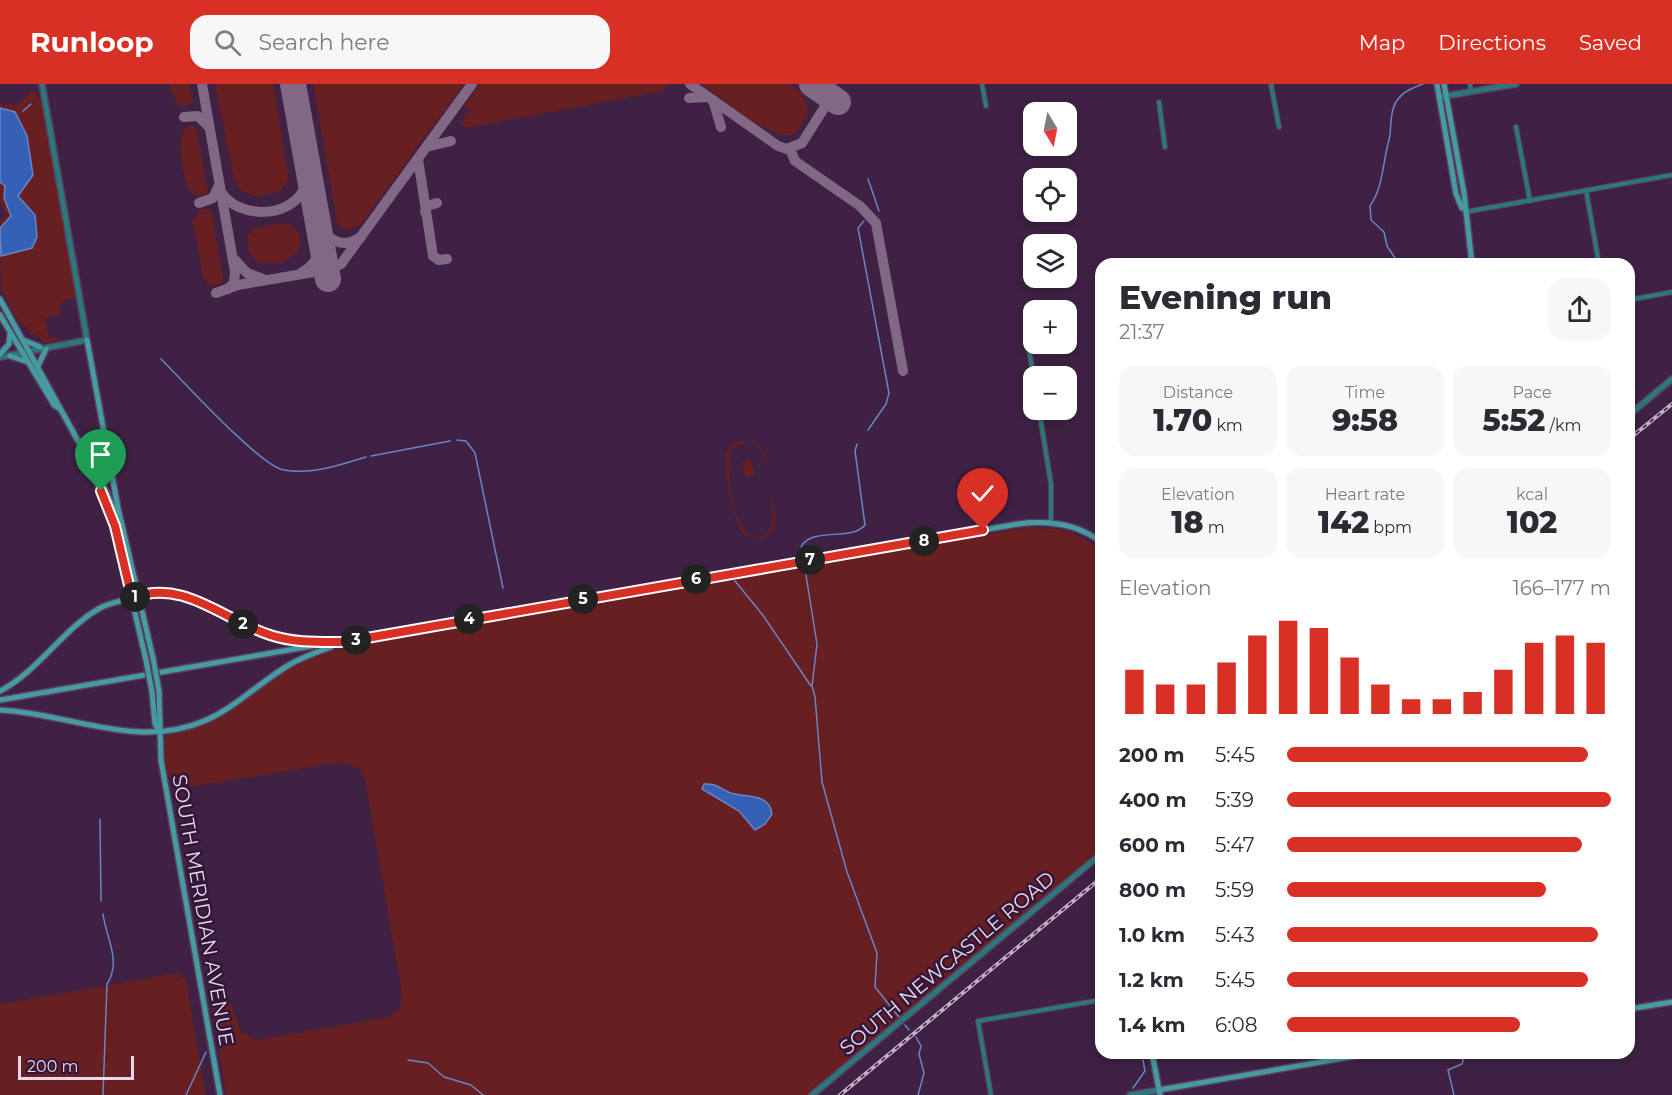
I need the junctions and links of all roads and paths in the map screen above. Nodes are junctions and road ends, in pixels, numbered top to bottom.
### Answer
1 (42, 84) edge
2 (982, 84) edge
3 (1437, 84) edge
4 (1444, 84) edge
5 (1470, 84) edge
6 (1516, 84) edge
7 (1272, 86) edge
8 (1471, 92) junction
9 (1443, 97) junction
10 (1159, 102) dead end
11 (986, 106) dead end
12 (1279, 127) dead end
13 (1516, 127) dead end
14 (1165, 147) dead end
15 (1672, 175) edge
16 (1586, 190) junction
17 (1530, 201) junction
18 (1464, 212) junction
19 (1471, 258) edge
20 (1598, 258) edge
21 (1672, 292) edge
22 (0, 299) edge
23 (1635, 299) edge
24 (0, 315) edge
25 (10, 332) junction
26 (23, 340) junction
27 (87, 340) junction
28 (43, 348) junction
29 (26, 351) junction
30 (0, 356) edge
31 (10, 356) junction
32 (28, 362) junction
33 (38, 366) junction
34 (1672, 379) edge
35 (60, 409) junction
36 (1635, 410) edge
37 (1041, 420) edge
38 (88, 459) junction
39 (1051, 522) junction
40 (125, 537) junction
41 (1095, 539) edge
42 (140, 595) junction
43 (132, 598) junction
44 (344, 642) junction
45 (0, 691) edge
46 (0, 700) edge
47 (0, 710) edge
48 (159, 730) junction
49 (1095, 859) edge
50 (1095, 1001) edge
51 (1672, 1002) edge
52 (1635, 1008) edge
53 (1153, 1059) edge
54 (1340, 1059) edge
55 (1160, 1092) edge
56 (220, 1095) edge
57 (812, 1095) edge
58 (991, 1095) edge
59 (1130, 1095) edge

1 - 27 street
2 - 11 street
3 - 9 main road
4 - 9 main road
5 - 8 street
6 - 8 street
7 - 12 street
8 - 9 street
9 - 18 main road
10 - 14 street
13 - 17 street
15 - 16 street
16 - 17 street
16 - 20 street
17 - 18 street
18 - 19 main road
21 - 23 street
22 - 26 main road
24 - 25 main road
25 - 29 main road
25 - 30 main road
26 - 28 main road
26 - 29 main road
27 - 28 street
27 - 40 main road
28 - 29 street
28 - 33 main road
29 - 30 street
29 - 31 street
29 - 32 main road
29 - 33 main road
30 - 31 street
31 - 32 main road
32 - 35 main road
33 - 35 main road
34 - 36 street
35 - 38 main road
37 - 39 street
38 - 40 main road
38 - 43 main road, SOUTH MERIDIAN AVENUE
39 - 41 main road
39 - 44 main road
40 - 42 main road, SOUTH MERIDIAN AVENUE
42 - 43 main road
42 - 44 main road
42 - 48 main road, SOUTH MERIDIAN AVENUE, bridge
43 - 45 main road
43 - 48 main road, SOUTH MERIDIAN AVENUE, bridge
44 - 46 main road
44 - 48 main road
47 - 48 main road
48 - 56 main road, SOUTH MERIDIAN AVENUE
49 - 57 street, SOUTH NEWCASTLE ROAD
50 - 58 street
51 - 52 main road
53 - 55 main road
54 - 55 main road
55 - 59 street

